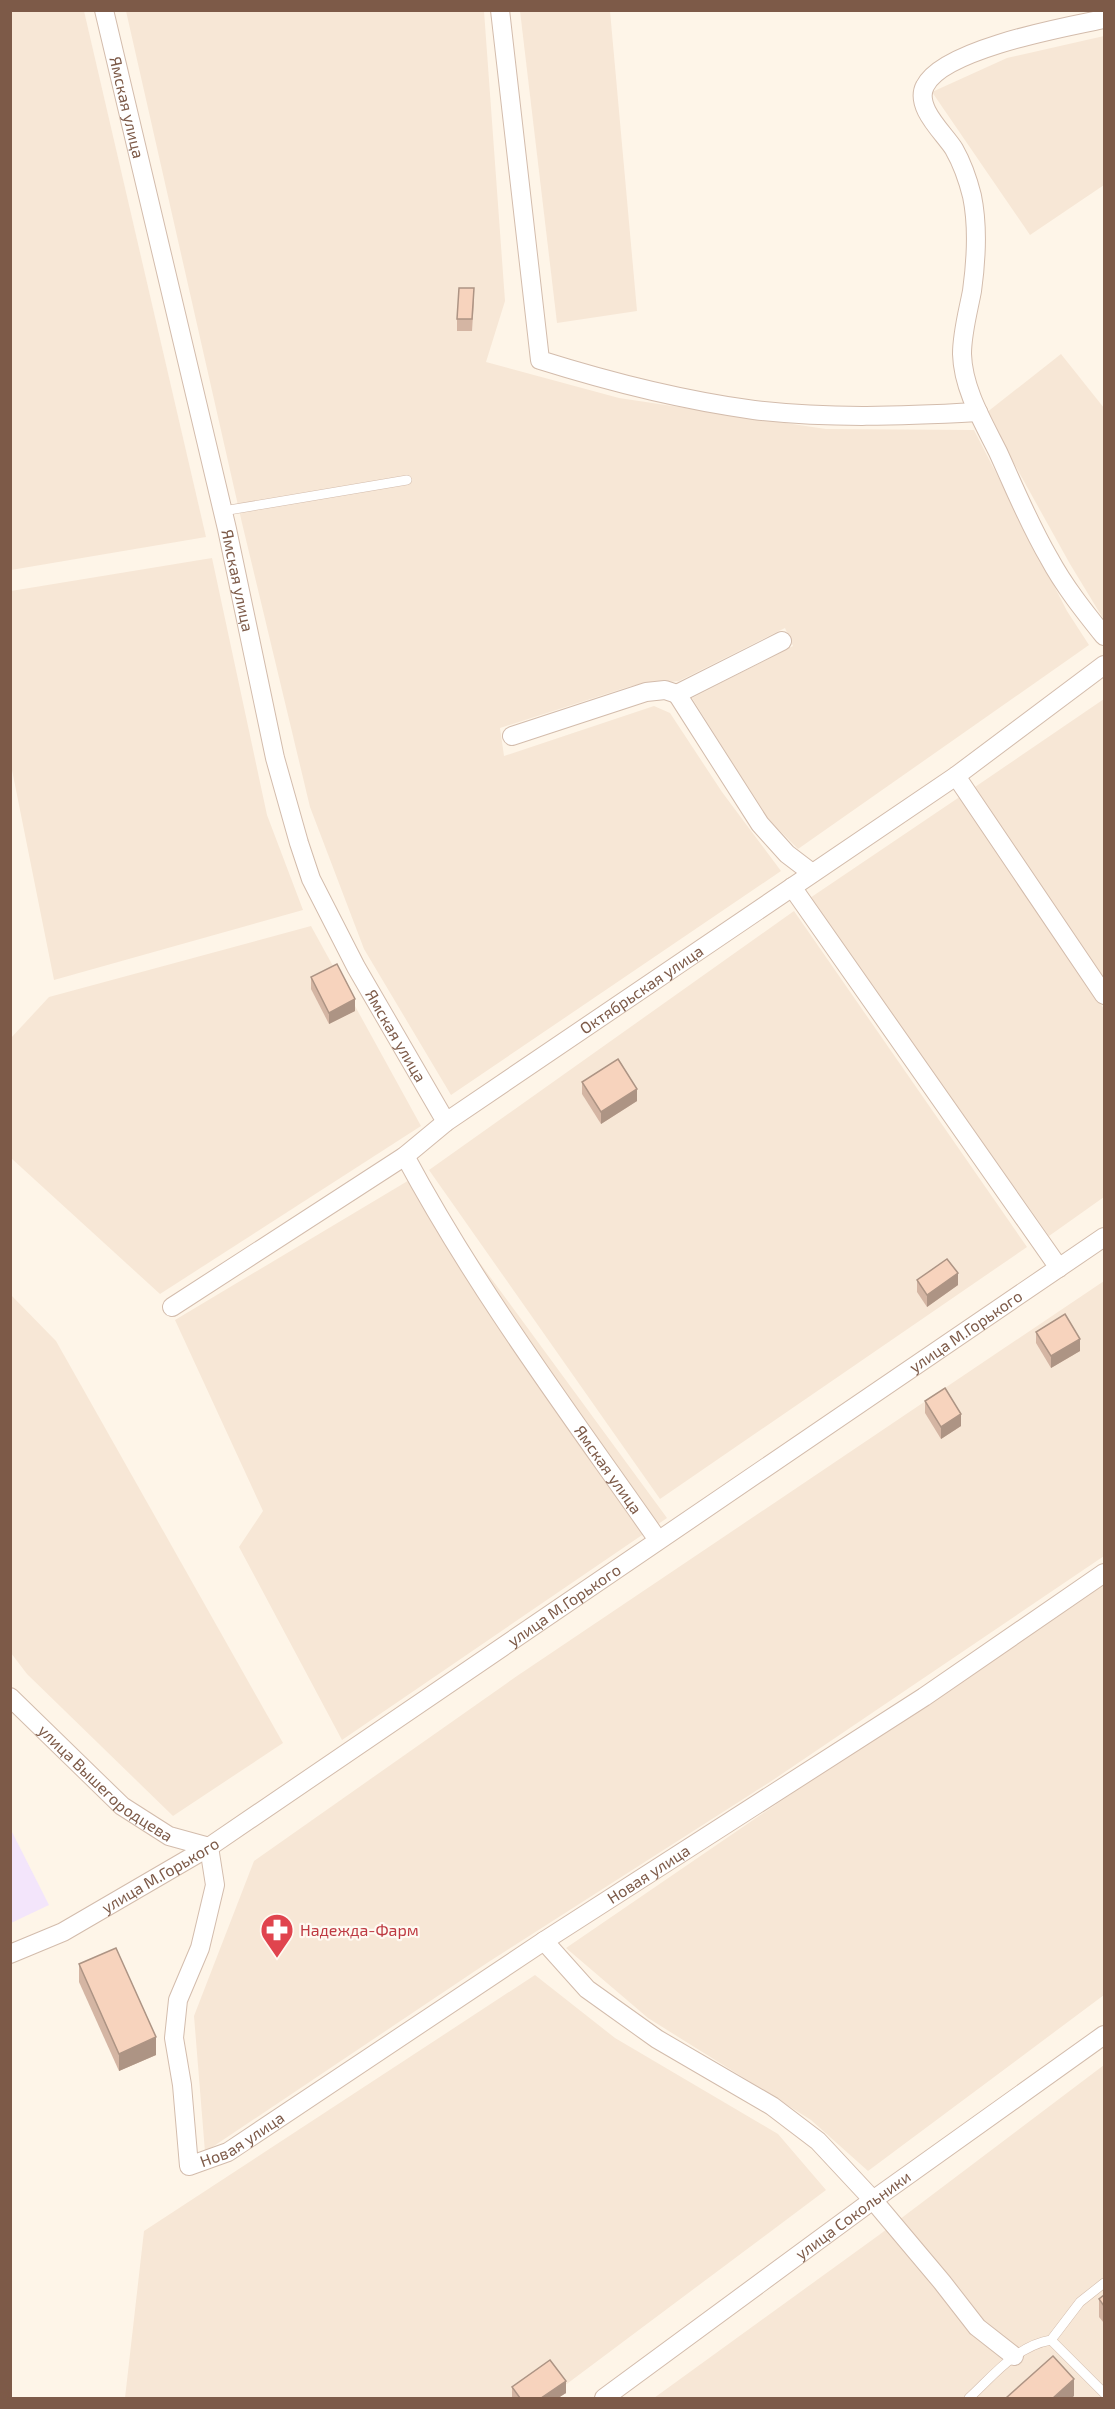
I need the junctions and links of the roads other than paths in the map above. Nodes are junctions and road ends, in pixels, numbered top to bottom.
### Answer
1 (104, 10) edge
2 (500, 10) edge
3 (1104, 20) edge
4 (978, 412) junction
5 (407, 480) dead end
6 (223, 512) junction
7 (1104, 636) edge
8 (782, 641) dead end
9 (1104, 665) edge
10 (677, 694) junction
11 (512, 736) dead end
12 (956, 776) junction
13 (812, 873) junction
14 (792, 887) junction
15 (1104, 995) edge
16 (446, 1122) junction
17 (405, 1156) junction
18 (1104, 1237) edge
19 (1059, 1268) junction
20 (172, 1307) dead end
21 (658, 1540) junction
22 (1104, 1573) edge
23 (10, 1697) edge
24 (209, 1847) junction
25 (544, 1941) junction
26 (10, 1954) edge
27 (1104, 2035) edge
28 (873, 2200) junction
29 (1104, 2283) edge
30 (1050, 2340) junction
31 (1014, 2356) junction
32 (1104, 2393) edge
33 (604, 2398) edge
34 (969, 2398) edge

1 - 6 street, Ямская улица
2 - 4 street
3 - 4 street
4 - 7 street
5 - 6 lane
6 - 16 street, Ямская улица
8 - 10 street
9 - 12 street, Октябрьская улица
10 - 11 street
10 - 13 street
12 - 13 street, Октябрьская улица
12 - 15 street
13 - 14 street, Октябрьская улица
14 - 16 street, Октябрьская улица
14 - 19 street
16 - 17 street, Октябрьская улица
17 - 20 street, Октябрьская улица
17 - 21 street, Ямская улица
18 - 19 street, улица М.Горького
19 - 21 street, улица М.Горького
21 - 24 street, улица М.Горького
22 - 25 street, Новая улица
23 - 24 street, улица Вышегородцева
24 - 25 street, Новая улица
24 - 26 street, улица М.Горького
25 - 28 street
27 - 28 street, улица Сокольники
28 - 31 street
28 - 33 street, улица Сокольники
29 - 30 lane
30 - 31 lane
30 - 32 lane
31 - 34 lane

